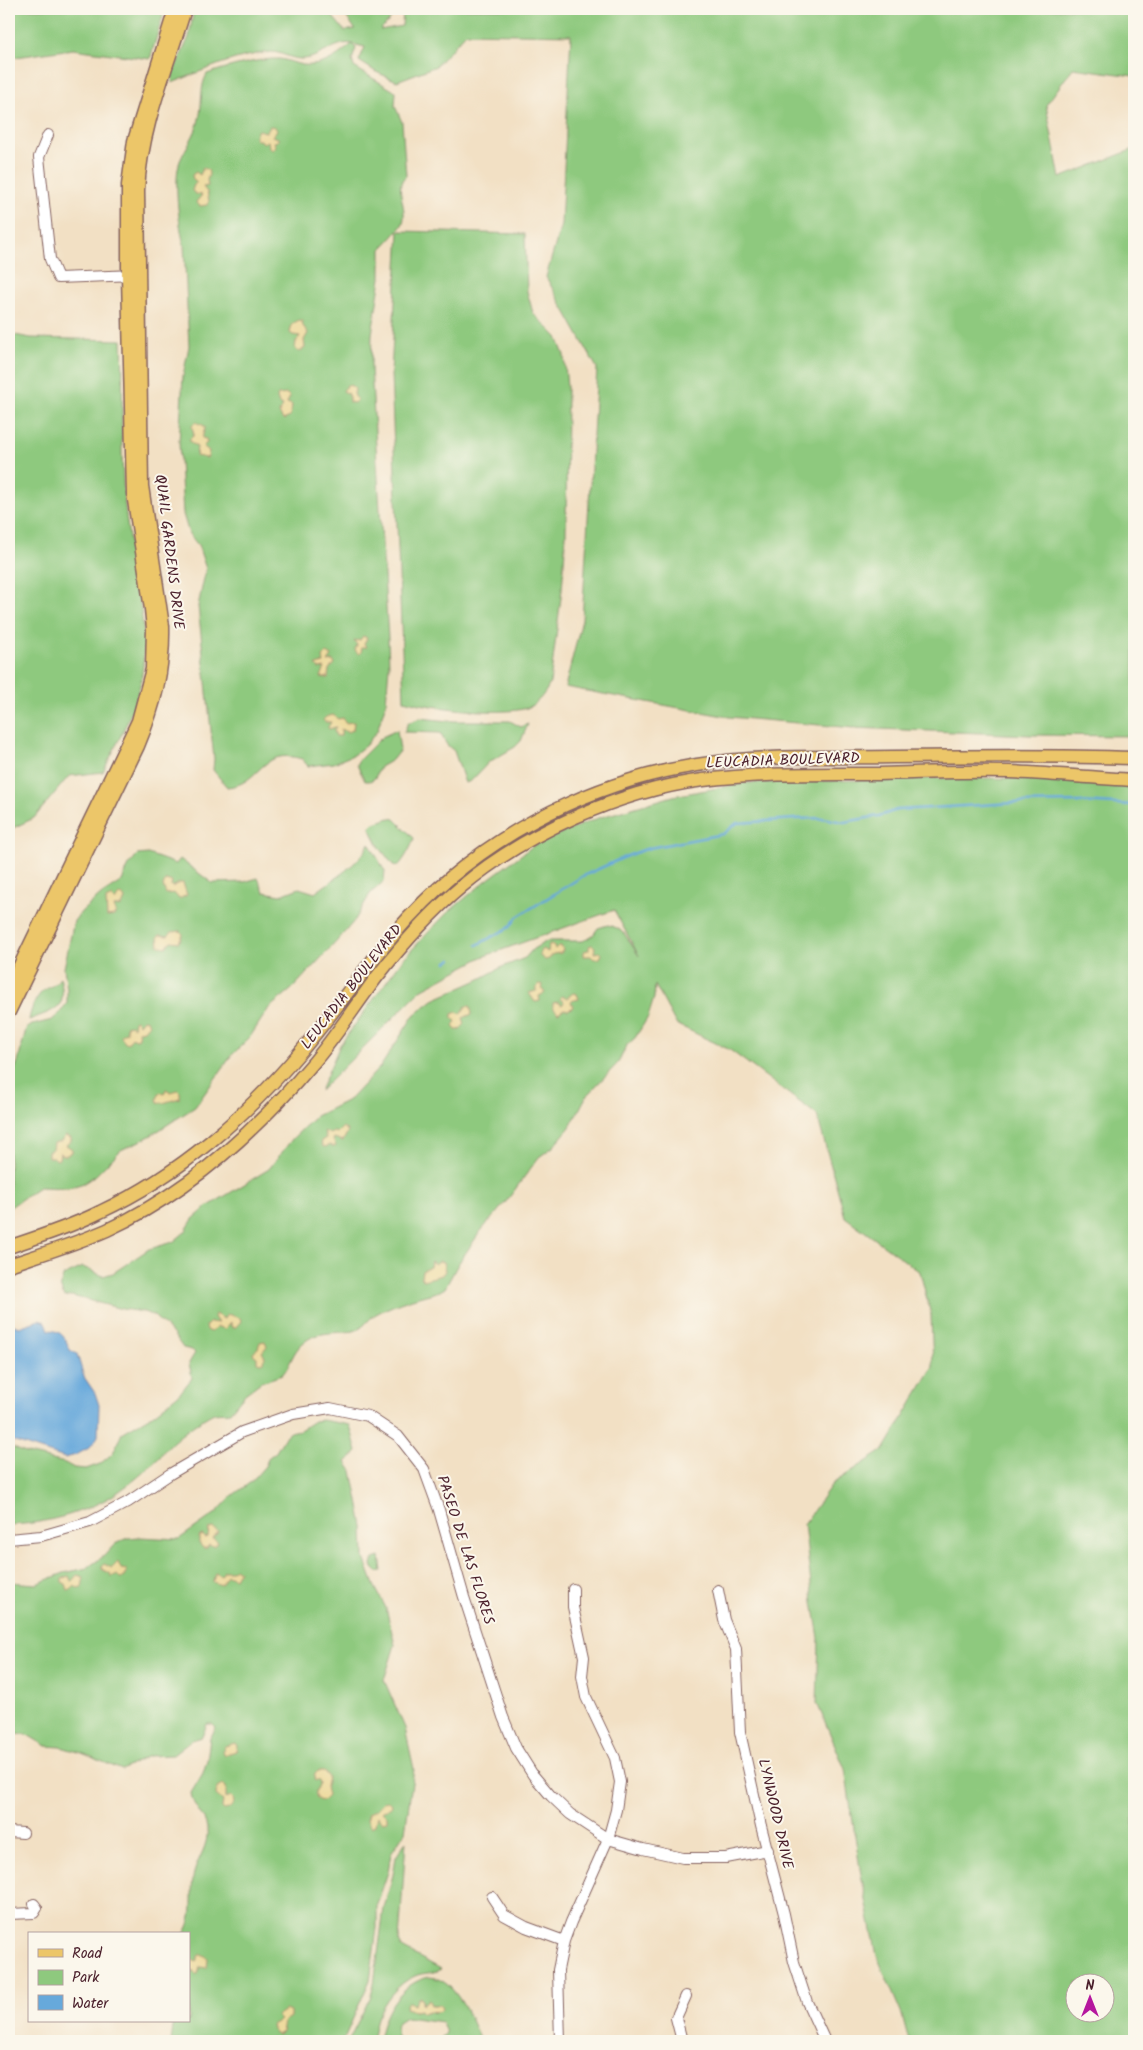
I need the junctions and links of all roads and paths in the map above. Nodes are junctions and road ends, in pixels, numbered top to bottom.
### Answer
1 (175, 9) edge
2 (185, 9) edge
3 (48, 135) dead end
4 (134, 275) junction
5 (1134, 758) edge
6 (1134, 780) edge
7 (9, 988) edge
8 (9, 1012) edge
9 (9, 1247) edge
10 (9, 1265) edge
11 (9, 1539) edge
12 (573, 1589) dead end
13 (718, 1590) dead end
14 (9, 1832) edge
15 (24, 1833) dead end
16 (608, 1839) junction
17 (768, 1850) junction
18 (492, 1896) dead end
19 (34, 1904) dead end
20 (9, 1914) edge
21 (564, 1941) junction
22 (686, 1996) dead end
23 (560, 2041) edge
24 (682, 2041) edge
25 (825, 2041) edge

1 - 4 main road, QUAIL GARDENS DRIVE
2 - 4 main road, QUAIL GARDENS DRIVE
3 - 4 street
4 - 7 main road, QUAIL GARDENS DRIVE
4 - 8 main road, QUAIL GARDENS DRIVE
5 - 9 main road, LEUCADIA BOULEVARD
6 - 10 main road, LEUCADIA BOULEVARD
11 - 16 street, PASEO DE LAS FLORES
12 - 16 street
13 - 17 street, LYNWOOD DRIVE
14 - 15 street
16 - 17 street, PASEO DE LAS FLORES
16 - 21 street
17 - 25 street, LYNWOOD DRIVE
18 - 21 street
19 - 20 street
21 - 23 street
22 - 24 street

